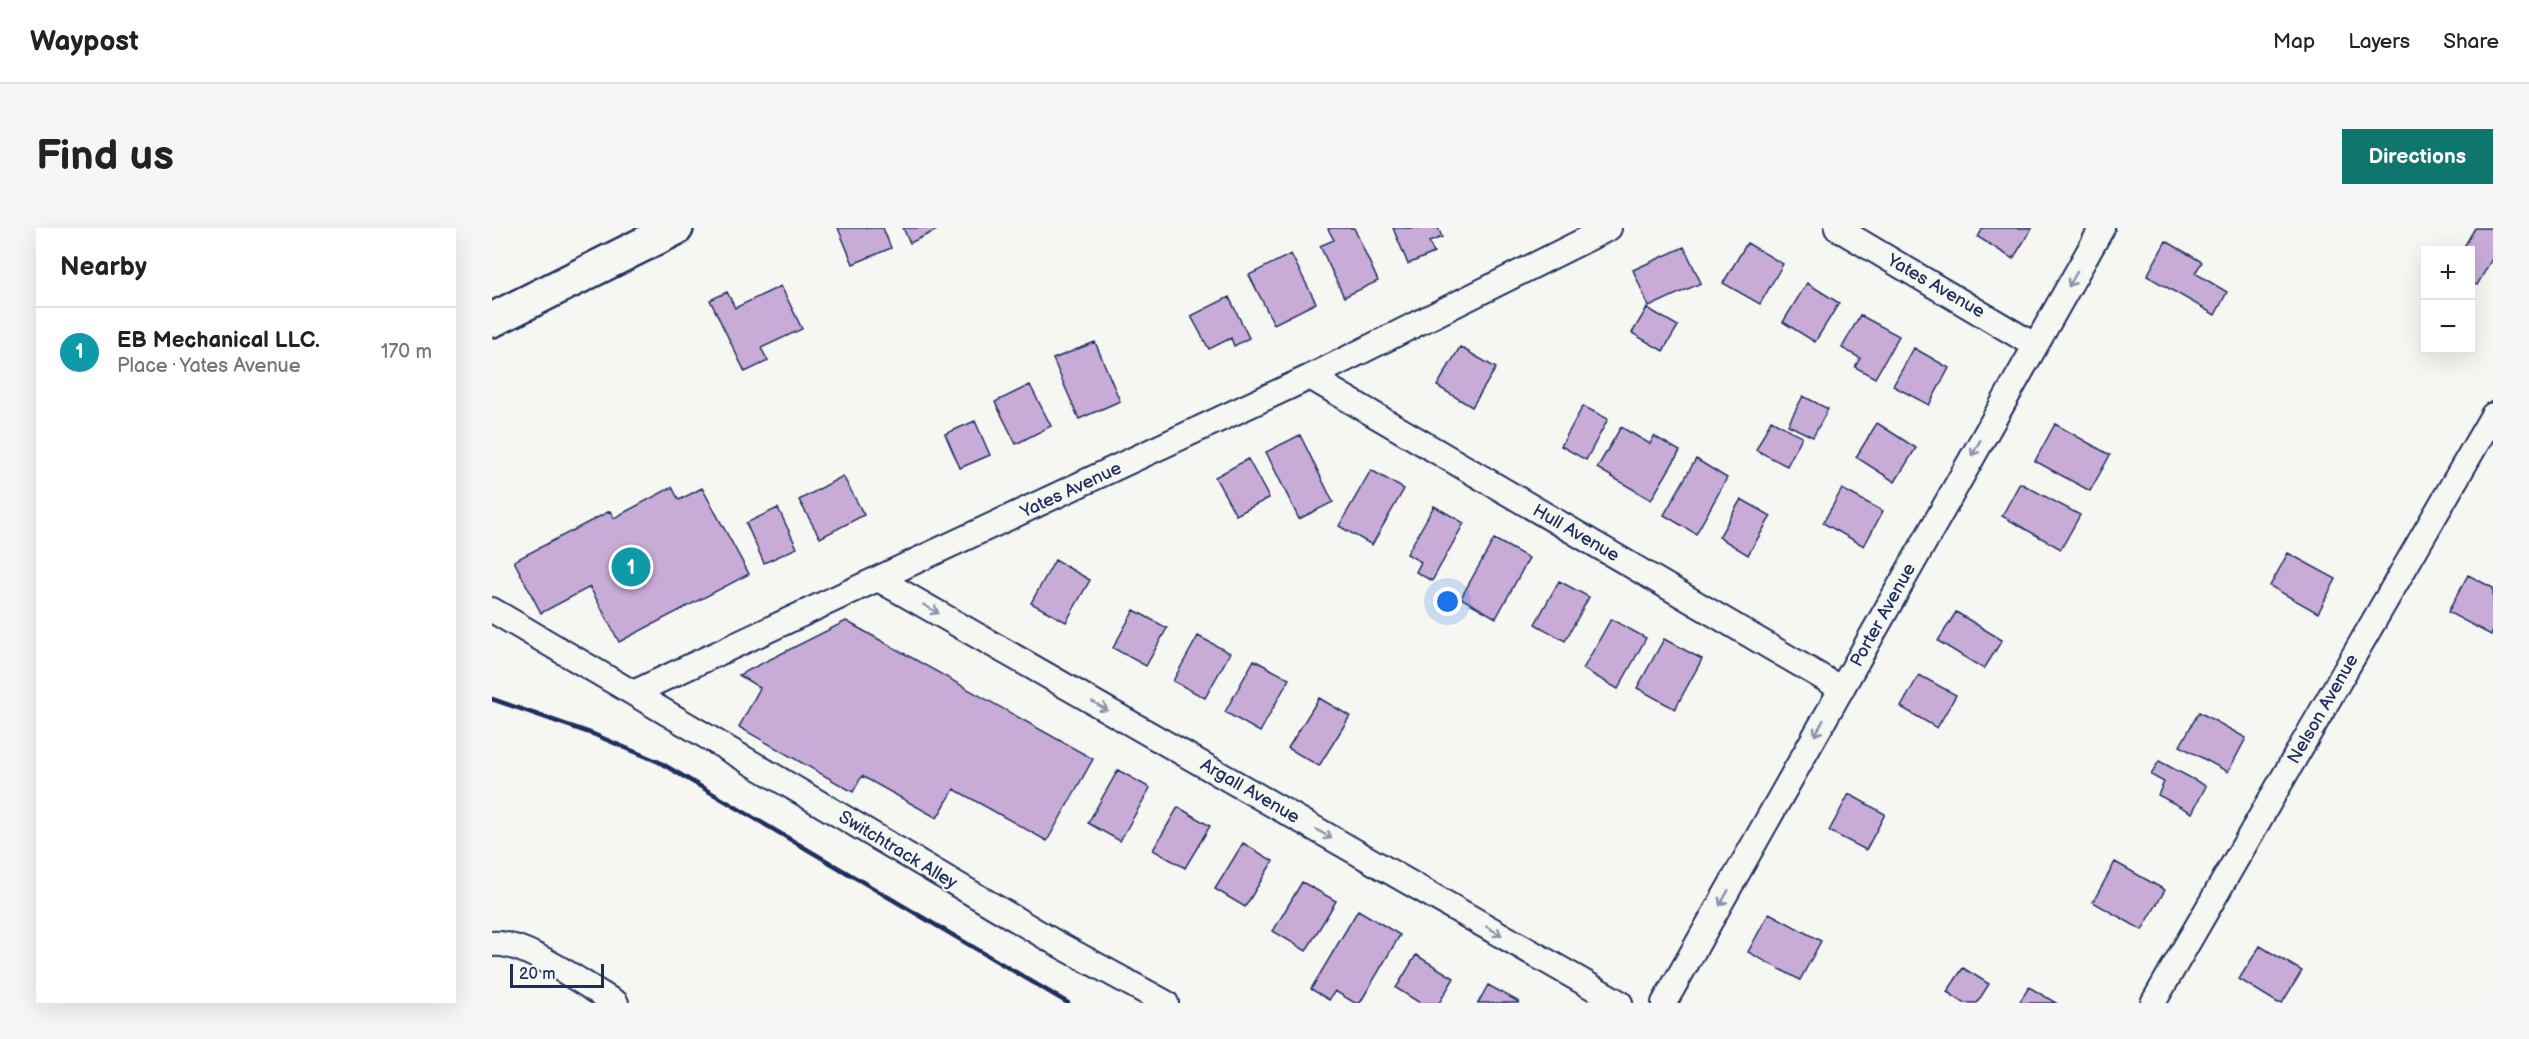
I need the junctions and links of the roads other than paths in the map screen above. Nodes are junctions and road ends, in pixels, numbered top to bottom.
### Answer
1 (676, 228) edge
2 (1609, 228) edge
3 (1837, 228) edge
4 (2102, 228) edge
5 (492, 320) edge
6 (2034, 345) junction
7 (1310, 377) junction
8 (2493, 415) edge
9 (880, 580) junction
10 (492, 610) edge
11 (1842, 689) junction
12 (633, 693) junction
13 (492, 944) edge
14 (616, 1003) edge
15 (1166, 1003) edge
16 (1620, 1003) edge
17 (1664, 1003) edge
18 (2153, 1003) edge

1 - 5 main road
2 - 7 street, Yates Avenue
3 - 6 street, Yates Avenue
4 -> 6 street, Porter Avenue
6 -> 11 street, Porter Avenue
7 - 9 street, Yates Avenue
7 - 11 street, Hull Avenue
8 - 18 street, Nelson Avenue
9 - 12 street, Yates Avenue
9 -> 16 street, Argall Avenue
10 - 12 street
11 -> 17 street, Porter Avenue
12 - 15 street, Switchtrack Alley
13 - 14 street

